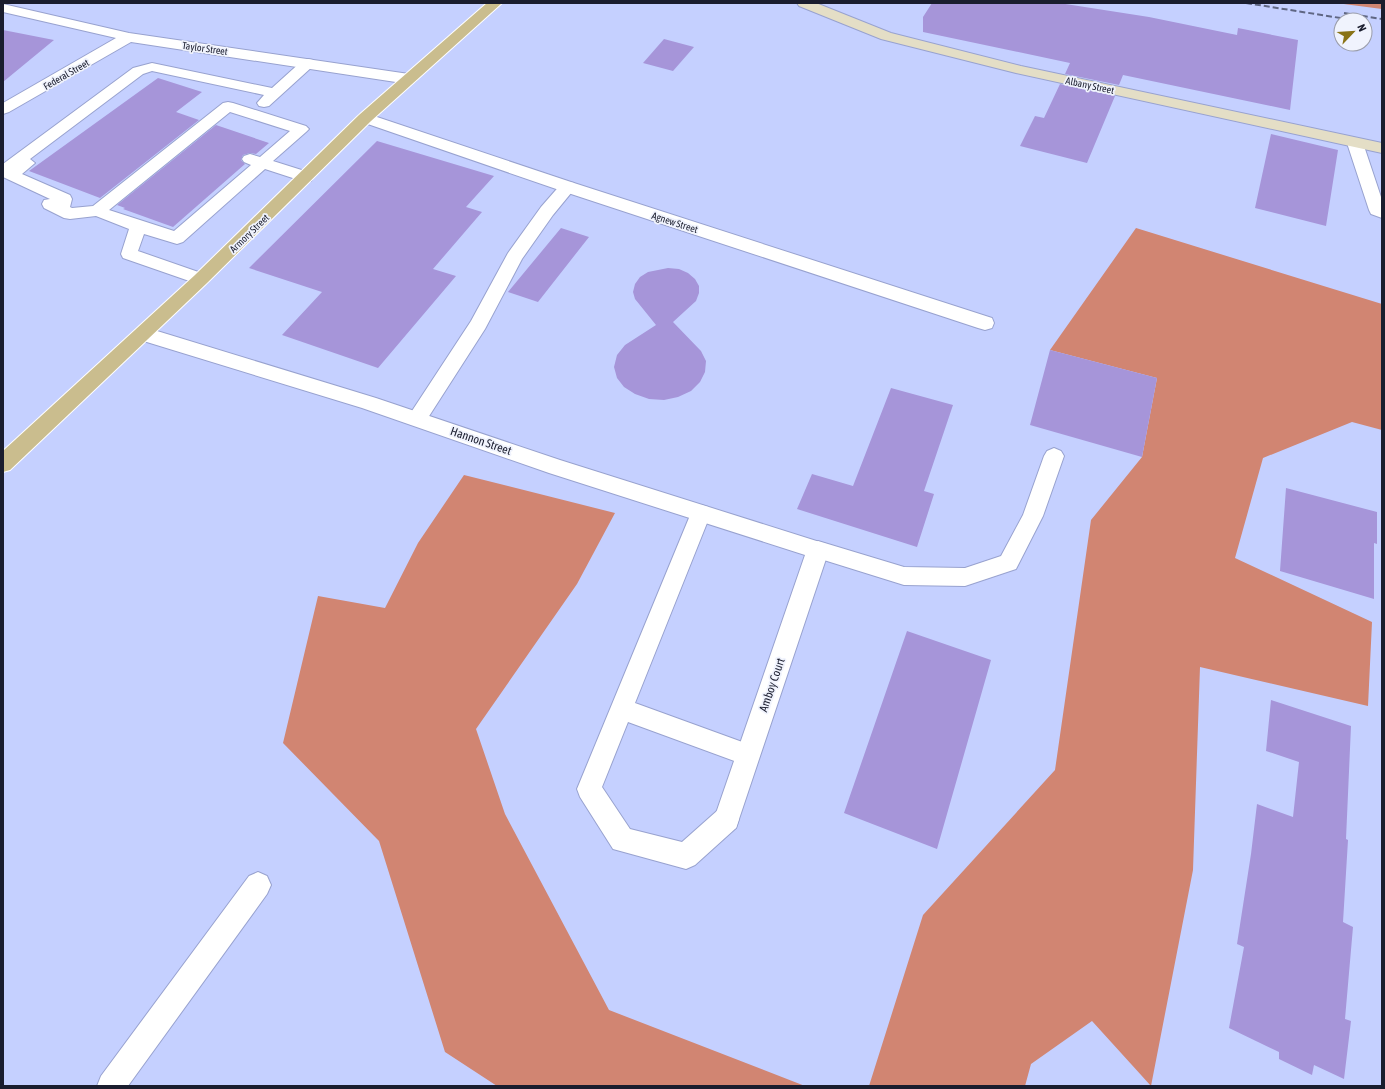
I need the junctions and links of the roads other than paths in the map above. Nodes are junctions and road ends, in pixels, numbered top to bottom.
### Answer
1 (495, 3) edge
2 (804, 3) edge
3 (3, 8) edge
4 (129, 37) junction
5 (308, 63) junction
6 (409, 79) junction
7 (274, 93) junction
8 (106, 95) junction
9 (3, 109) edge
10 (252, 114) junction
11 (365, 118) junction
12 (185, 140) junction
13 (1354, 143) junction
14 (201, 144) dead end
15 (1382, 148) edge
16 (161, 158) junction
17 (256, 161) junction
18 (177, 164) dead end
19 (3, 172) edge
20 (305, 177) junction
21 (3, 180) edge
22 (130, 183) junction
23 (568, 187) junction
24 (148, 188) dead end
25 (61, 210) junction
26 (97, 211) junction
27 (1382, 213) edge
28 (138, 226) junction
29 (201, 279) junction
30 (985, 323) dead end
31 (144, 334) junction
32 (417, 419) junction
33 (1054, 456) dead end
34 (3, 464) edge
35 (701, 513) junction
36 (818, 550) junction
37 (621, 709) junction
38 (748, 756) junction
39 (727, 819) joint
40 (258, 885) dead end
41 (111, 1086) edge

1 - 6 main road, Armory Street
2 - 13 main road, Albany Street
3 - 4 street, Taylor Street
4 - 5 street, Taylor Street
4 - 9 street, Federal Street
5 - 6 street, Taylor Street
5 - 7 lane
6 - 11 main road, Armory Street
7 - 8 lane
7 - 10 lane
8 - 19 lane
8 - 25 lane
10 - 12 lane
10 - 17 lane
11 - 20 main road, Armory Street
11 - 23 street, Agnew Street
12 - 14 lane
12 - 16 lane
13 - 15 main road, Albany Street
13 - 27 lane
16 - 18 lane
16 - 22 lane
17 - 20 lane
17 - 28 lane
20 - 29 main road, Armory Street
21 - 25 lane
22 - 24 lane
22 - 26 lane
23 - 30 street, Agnew Street
23 - 32 lane
25 - 26 lane
26 - 28 lane
28 - 29 lane
29 - 31 main road, Armory Street
31 - 32 street, Hannon Street
31 - 34 main road, Armory Street
32 - 35 street, Hannon Street
33 - 36 lane
35 - 36 street, Hannon Street
35 - 37 lane
36 - 38 street, Amboy Court
37 - 38 lane
37 - 39 lane
38 - 39 street, Amboy Court
40 - 41 lane

